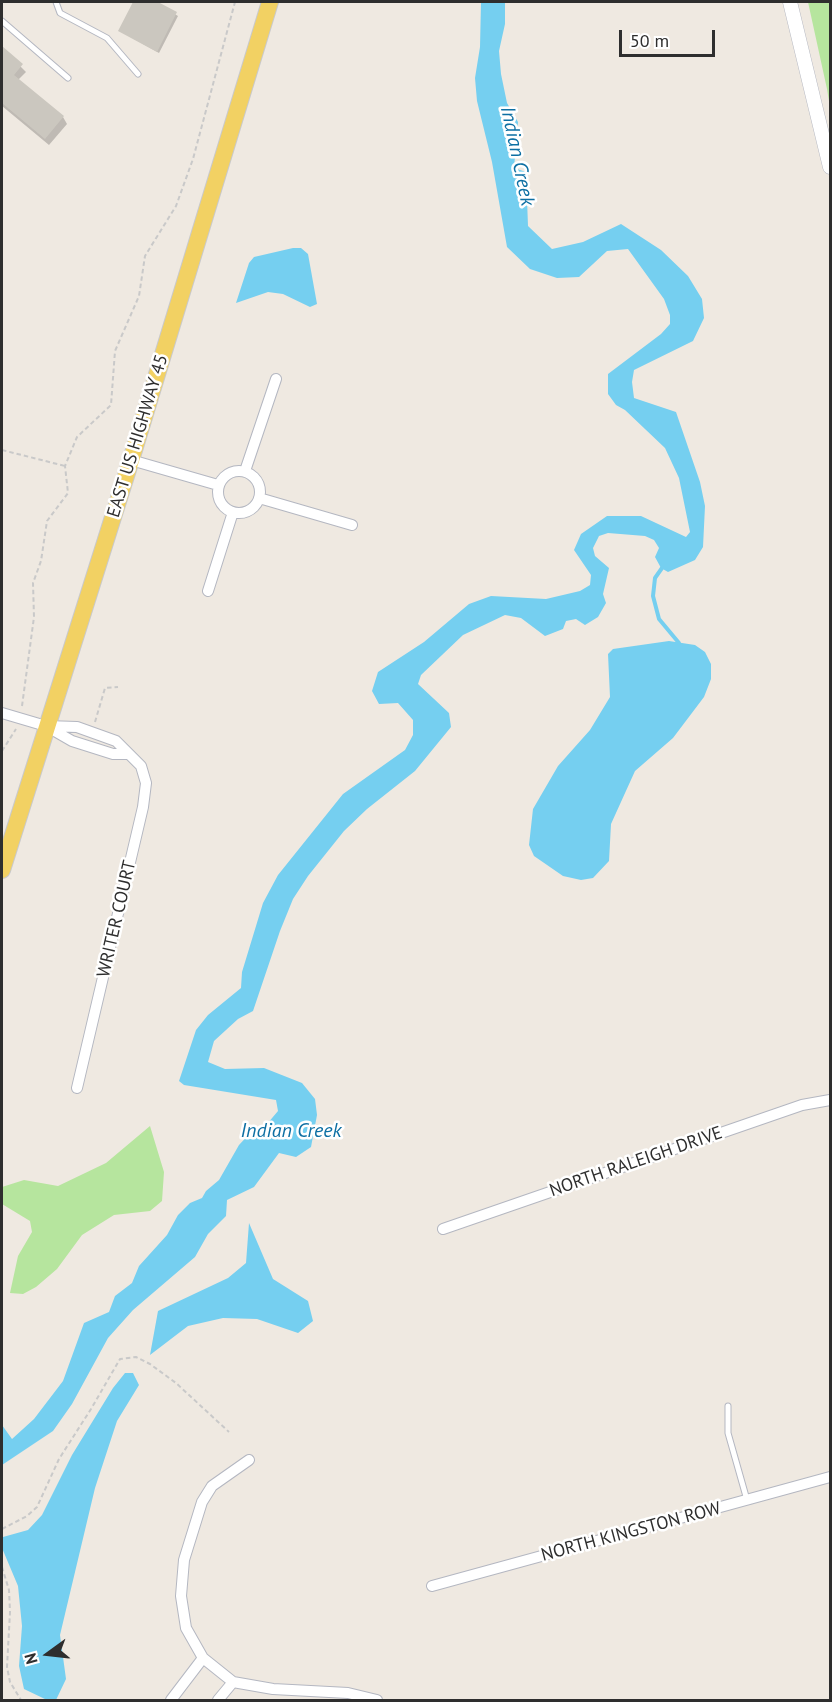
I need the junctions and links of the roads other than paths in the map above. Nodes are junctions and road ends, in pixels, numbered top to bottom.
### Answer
1 (56, 2) edge
2 (270, 2) edge
3 (790, 2) edge
4 (2, 21) edge
5 (138, 74) dead end
6 (68, 78) dead end
7 (831, 167) edge
8 (276, 379) dead end
9 (131, 460) junction
10 (245, 471) junction
11 (218, 485) junction
12 (259, 498) junction
13 (233, 512) junction
14 (352, 525) dead end
15 (208, 591) dead end
16 (2, 713) edge
17 (46, 726) junction
18 (2, 870) edge
19 (77, 1088) dead end
20 (831, 1100) edge
21 (443, 1229) dead end
22 (728, 1406) dead end
23 (249, 1460) dead end
24 (831, 1478) edge
25 (747, 1500) junction
26 (432, 1586) dead end
27 (203, 1658) junction
28 (233, 1682) junction
29 (171, 1701) edge
30 (218, 1701) edge
31 (377, 1701) edge

1 - 5 lane
2 - 9 main road, EAST US HIGHWAY 45
3 - 7 street
4 - 6 lane
8 - 10 street
9 - 11 street
9 - 17 main road, EAST US HIGHWAY 45
10 - 11 street
10 - 12 street
11 - 13 street
12 - 13 street
12 - 14 street
13 - 15 street
16 - 17 street, WRITER COURT
17 - 18 main road, EAST US HIGHWAY 45
17 - 19 street, WRITER COURT
20 - 21 street, NORTH RALEIGH DRIVE
22 - 25 lane
23 - 27 street
24 - 25 street, NORTH KINGSTON ROW
25 - 26 street, NORTH KINGSTON ROW
27 - 28 street
27 - 29 street
28 - 30 street
28 - 31 street

